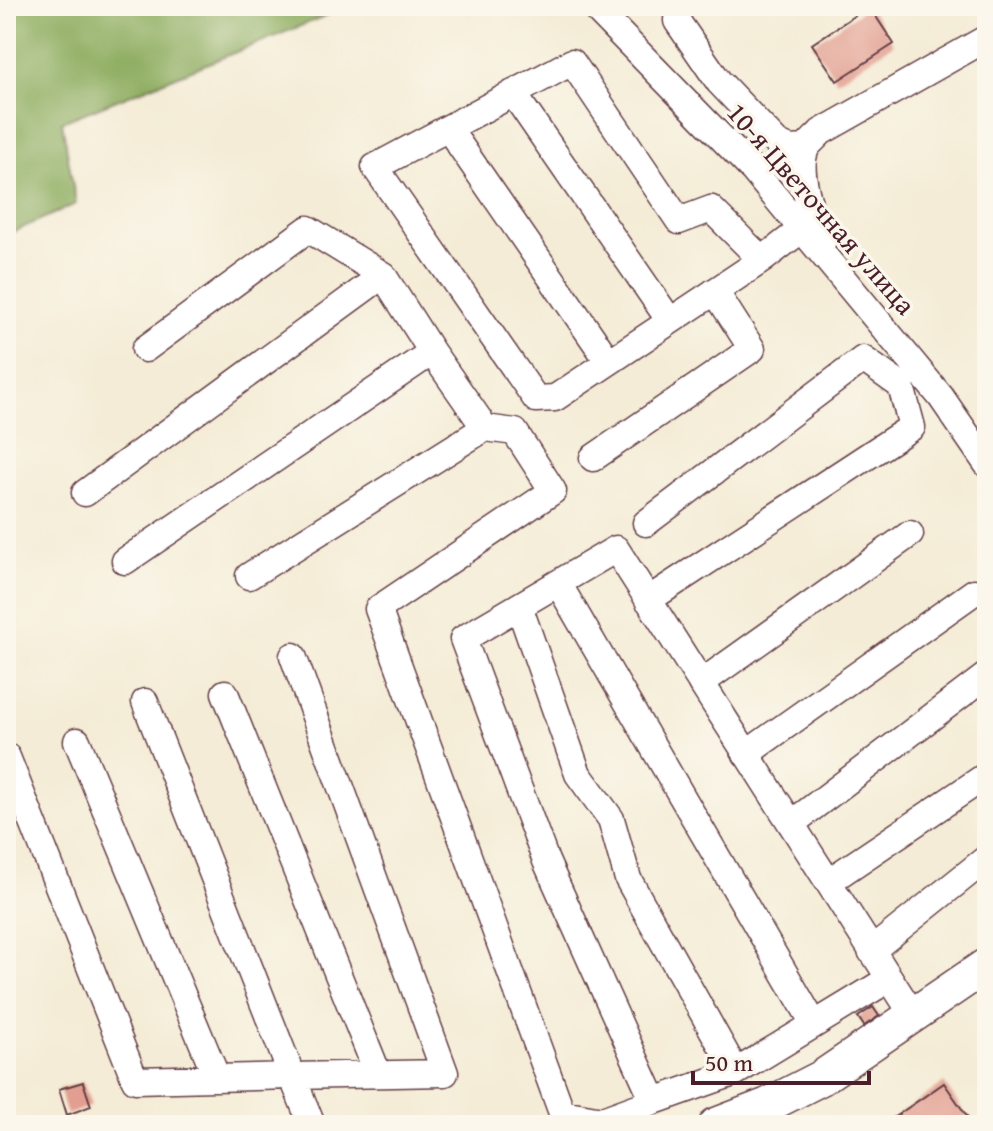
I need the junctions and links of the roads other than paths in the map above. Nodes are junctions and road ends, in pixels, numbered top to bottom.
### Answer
1 (593, 6) edge
2 (678, 6) edge
3 (987, 38) edge
4 (513, 93) junction
5 (448, 128) junction
6 (805, 148) junction
7 (802, 229) junction
8 (826, 259) junction
9 (762, 260) junction
10 (383, 275) junction
11 (715, 291) junction
12 (670, 321) junction
13 (145, 349) dead end
14 (432, 352) junction
15 (609, 362) junction
16 (485, 428) junction
17 (593, 458) dead end
18 (987, 464) edge
19 (85, 493) dead end
20 (646, 523) dead end
21 (910, 534) dead end
22 (125, 561) dead end
23 (249, 576) dead end
24 (558, 583) junction
25 (974, 592) dead end
26 (648, 600) junction
27 (519, 606) junction
28 (293, 656) dead end
29 (987, 675) edge
30 (701, 683) junction
31 (225, 693) dead end
32 (145, 702) dead end
33 (77, 741) dead end
34 (746, 754) junction
35 (7, 757) edge
36 (987, 775) edge
37 (791, 824) junction
38 (987, 858) edge
39 (828, 882) junction
40 (871, 951) junction
41 (987, 965) edge
42 (889, 979) junction
43 (913, 1015) junction
44 (814, 1024) junction
45 (736, 1072) junction
46 (378, 1074) junction
47 (292, 1076) junction
48 (217, 1078) junction
49 (654, 1101) junction
50 (312, 1125) edge
51 (716, 1125) edge

1 - 7 lane, 10-я Цветочная улица
2 - 6 lane
3 - 6 lane
4 - 5 lane
4 - 9 lane
4 - 12 lane
5 - 15 lane
5 - 15 lane
6 - 8 lane
7 - 8 lane, 10-я Цветочная улица
7 - 9 lane
8 - 18 lane, 10-я Цветочная улица
9 - 11 lane
10 - 13 lane
10 - 14 lane
10 - 19 lane
11 - 12 lane
11 - 17 lane
12 - 15 lane
14 - 16 lane
14 - 22 lane
16 - 23 lane
16 - 49 lane
20 - 26 lane
21 - 30 lane
24 - 26 lane
24 - 27 lane
24 - 44 lane
25 - 34 lane
26 - 30 lane
27 - 45 lane
27 - 49 lane
28 - 46 lane
29 - 37 lane
30 - 34 lane
31 - 46 lane
32 - 47 lane
33 - 48 lane
34 - 37 lane
35 - 48 lane
36 - 39 lane
37 - 39 lane
38 - 40 lane
39 - 40 lane
40 - 42 lane
41 - 43 main road
42 - 43 lane
42 - 44 lane
43 - 51 main road
44 - 45 lane
45 - 49 lane
46 - 47 lane
47 - 48 lane
47 - 50 lane

